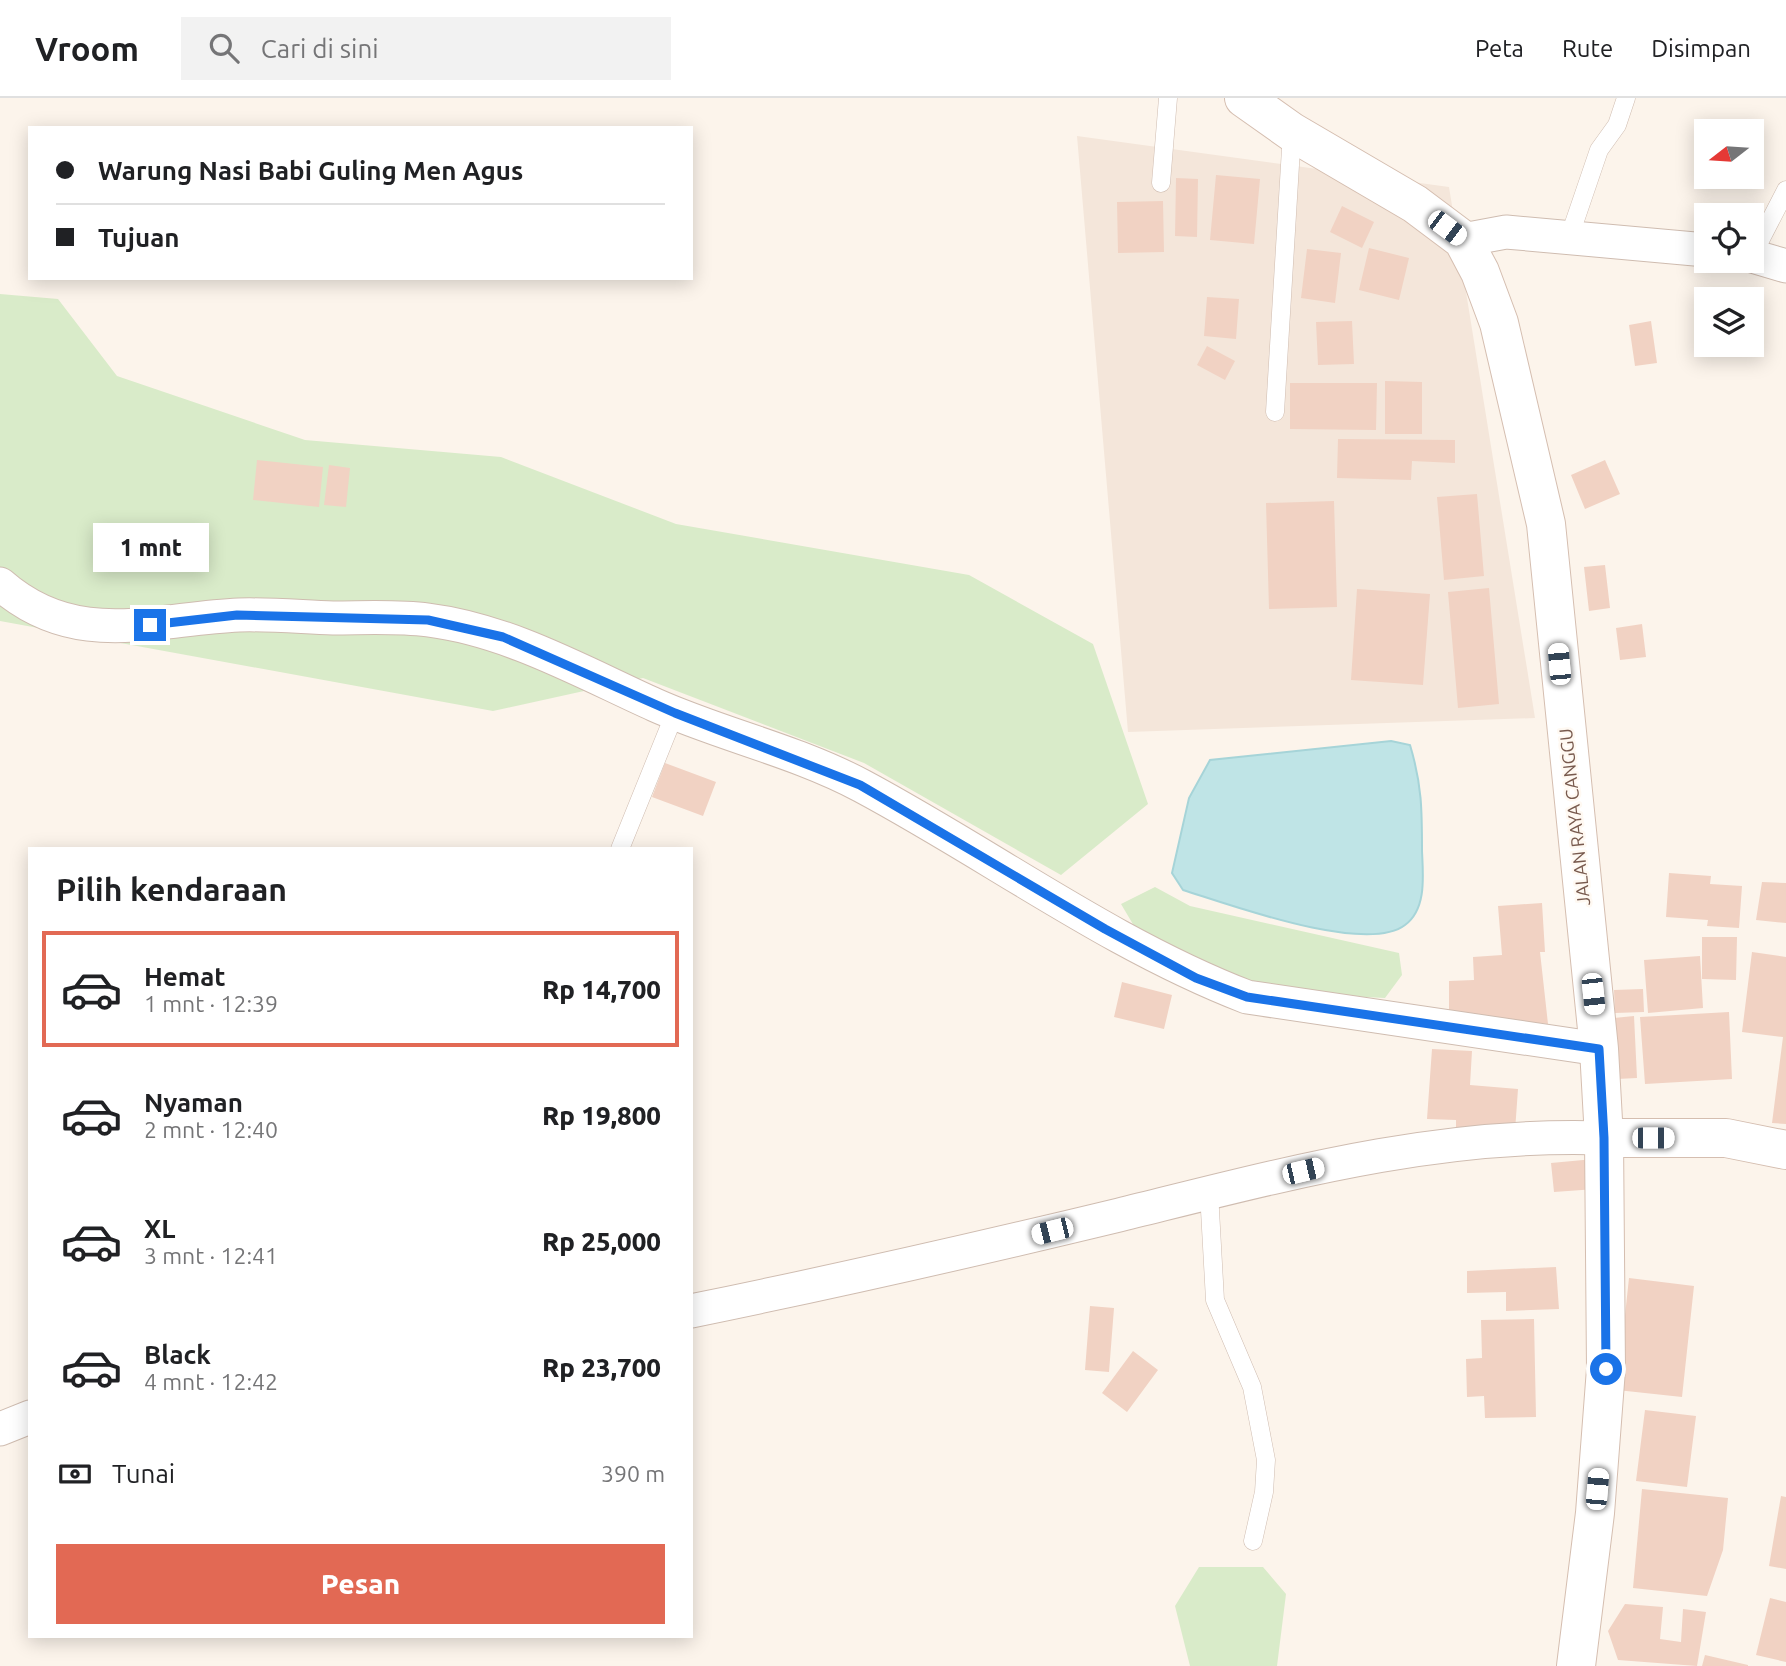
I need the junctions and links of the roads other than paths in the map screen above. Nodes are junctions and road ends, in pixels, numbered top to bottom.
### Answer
1 (1168, 98) edge
2 (1244, 98) edge
3 (1626, 98) edge
4 (1292, 132) junction
5 (1160, 183) dead end
6 (1786, 190) edge
7 (1764, 233) edge
8 (1569, 238) junction
9 (1463, 240) junction
10 (1694, 249) edge
11 (1764, 260) edge
12 (1786, 266) edge
13 (1275, 412) dead end
14 (0, 584) edge
15 (675, 713) junction
16 (621, 847) edge
17 (1599, 1049) junction
18 (1604, 1138) junction
19 (1786, 1150) edge
20 (1209, 1192) junction
21 (693, 1311) edge
22 (28, 1418) edge
23 (0, 1429) edge
24 (1253, 1541) dead end
25 (1576, 1666) edge

1 - 5 lane
2 - 4 main road, JALAN RAYA CANGGU
3 - 8 lane
4 - 9 main road, JALAN RAYA CANGGU
4 - 13 lane
6 - 7 lane
8 - 9 street
8 - 10 street
9 - 17 main road, JALAN RAYA CANGGU
11 - 12 street
14 - 15 street
15 - 16 lane
15 - 17 street
17 - 18 main road, JALAN RAYA CANGGU
18 - 19 main road
18 - 20 street
18 - 25 main road, JALAN RAYA CANGGU
20 - 21 street
20 - 24 lane
22 - 23 street

